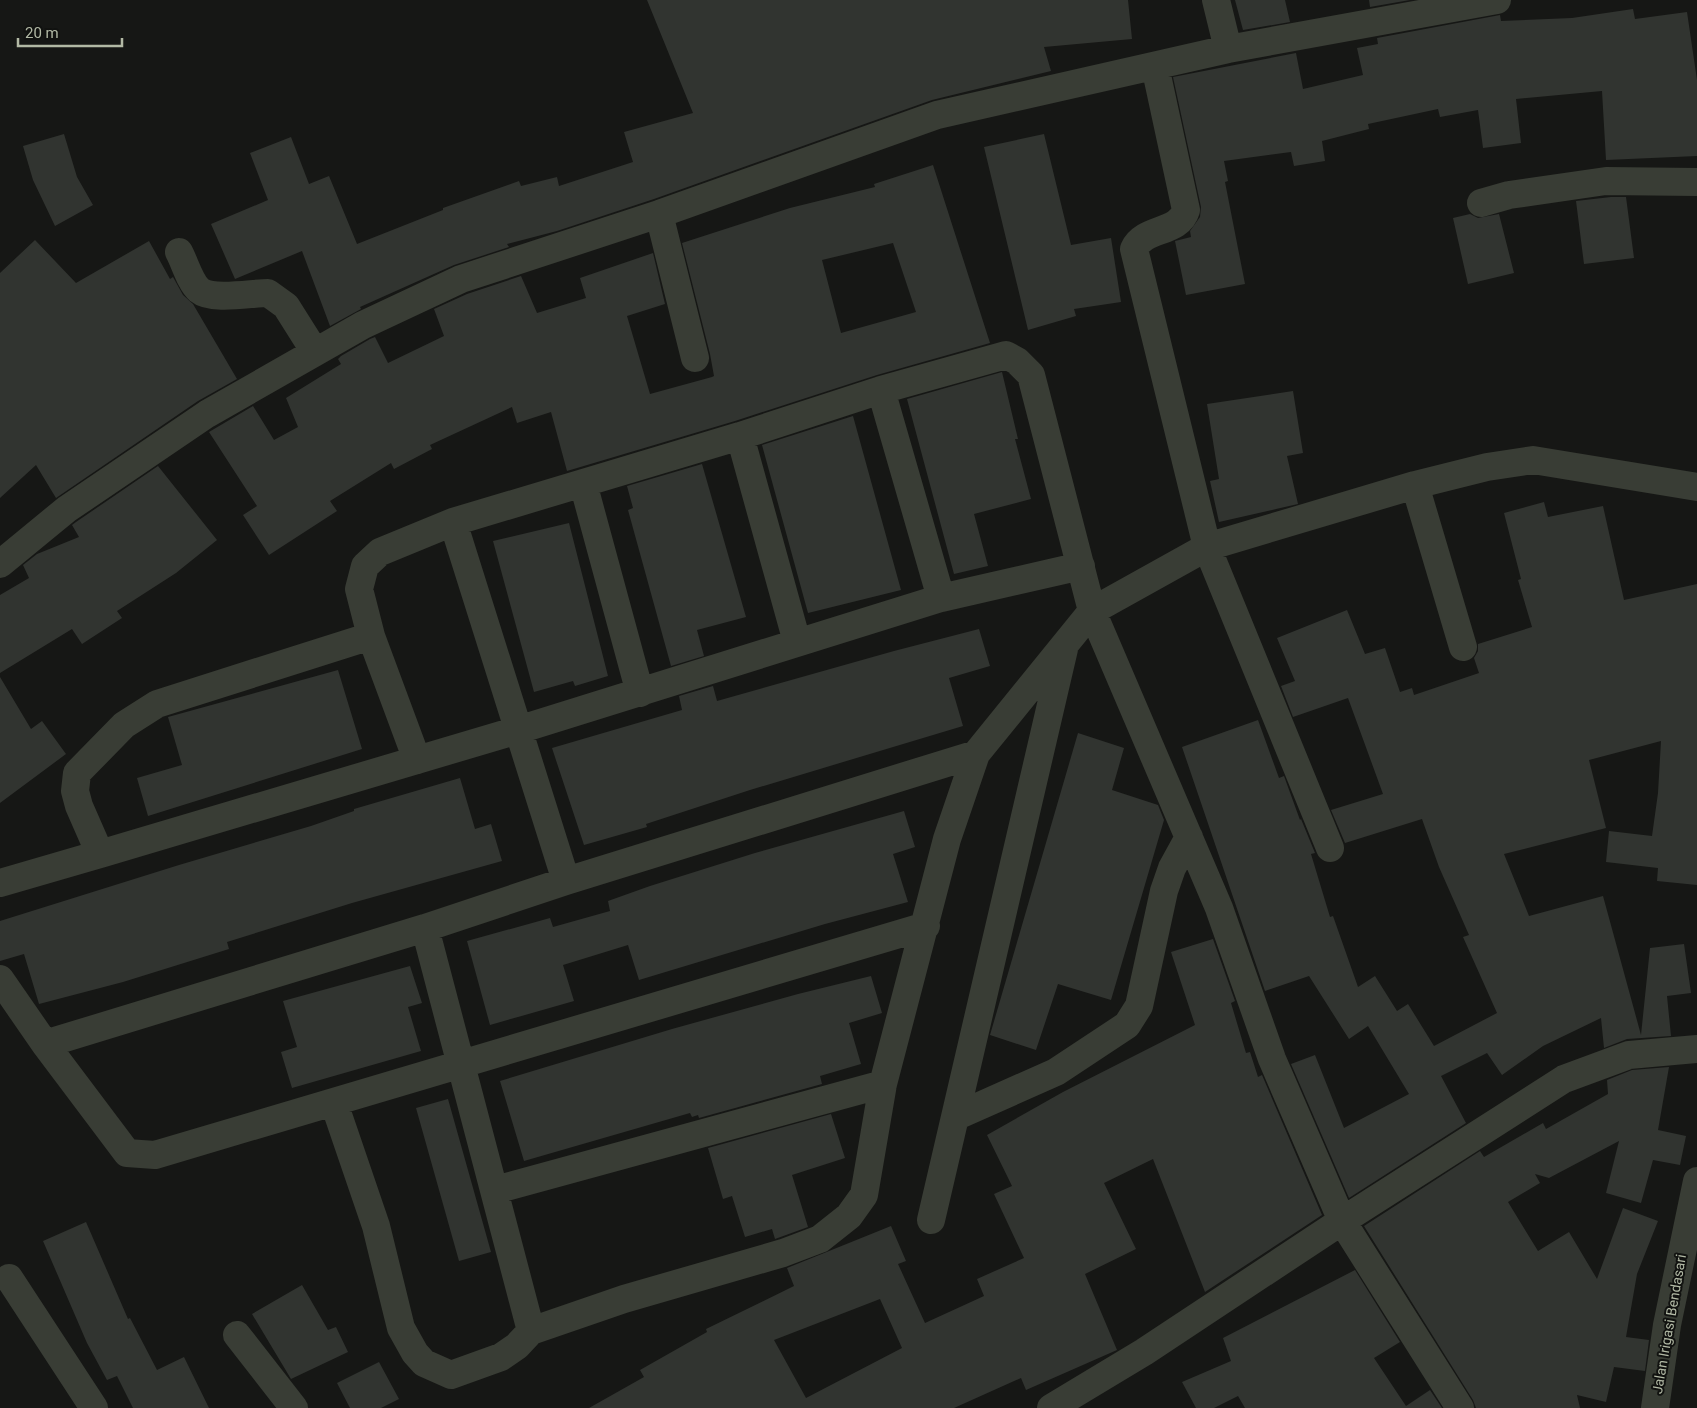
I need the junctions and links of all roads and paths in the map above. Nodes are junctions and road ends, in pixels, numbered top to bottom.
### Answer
1 (1216, 0) edge
2 (1497, 0) edge
3 (1462, 4) edge
4 (1228, 49) junction
5 (1155, 66) junction
6 (1697, 182) edge
7 (1481, 203) dead end
8 (659, 214) junction
9 (179, 252) dead end
10 (315, 352) junction
11 (695, 358) dead end
12 (881, 390) junction
13 (740, 436) junction
14 (583, 483) junction
15 (1415, 485) junction
16 (1697, 487) edge
17 (453, 522) junction
18 (1206, 547) junction
19 (0, 564) edge
20 (1081, 566) junction
21 (940, 598) junction
22 (1092, 611) junction
23 (371, 636) junction
24 (798, 642) junction
25 (1066, 643) junction
26 (1463, 647) dead end
27 (640, 692) junction
28 (518, 730) junction
29 (976, 754) junction
30 (417, 760) junction
31 (1189, 837) junction
32 (1330, 848) dead end
33 (100, 854) junction
34 (566, 881) junction
35 (0, 883) edge
36 (926, 926) junction
37 (424, 928) junction
38 (0, 979) edge
39 (45, 1044) junction
40 (1697, 1049) edge
41 (460, 1066) junction
42 (883, 1084) junction
43 (334, 1103) junction
44 (957, 1116) junction
45 (1697, 1180) edge
46 (495, 1190) junction
47 (932, 1220) dead end
48 (1342, 1221) junction
49 (9, 1278) dead end
50 (531, 1331) junction
51 (237, 1335) dead end
52 (94, 1408) edge
53 (294, 1408) edge
54 (1051, 1408) edge
55 (1460, 1408) edge
56 (1655, 1408) edge

1 - 4 street
2 - 3 street
3 - 4 street
4 - 5 street
5 - 8 street
5 - 18 street
6 - 7 street
8 - 10 street
8 - 11 street
9 - 10 street
10 - 19 street
12 - 13 street
12 - 20 street
12 - 21 street
13 - 14 street
13 - 24 street
14 - 17 street
14 - 27 street
15 - 16 street
15 - 18 street
15 - 26 street
17 - 23 street
17 - 28 street
18 - 22 street
18 - 32 street
20 - 21 street
20 - 22 street
21 - 24 street
22 - 25 street
22 - 31 street
23 - 30 street
23 - 33 street
24 - 27 street
25 - 29 street
25 - 44 street
27 - 28 street
28 - 30 street
28 - 34 street
29 - 34 street
29 - 36 street
30 - 33 street
31 - 44 street
31 - 48 street
33 - 35 street
34 - 37 street
36 - 41 street
36 - 42 street
37 - 39 street
37 - 41 street
38 - 39 street
39 - 43 street
40 - 48 street
41 - 43 street
41 - 46 street
42 - 46 street
42 - 50 street
43 - 50 street
44 - 47 street
45 - 56 street, Jalan Irigasi Bendasari
46 - 50 street
48 - 54 street
48 - 55 street
49 - 52 street
51 - 53 street

